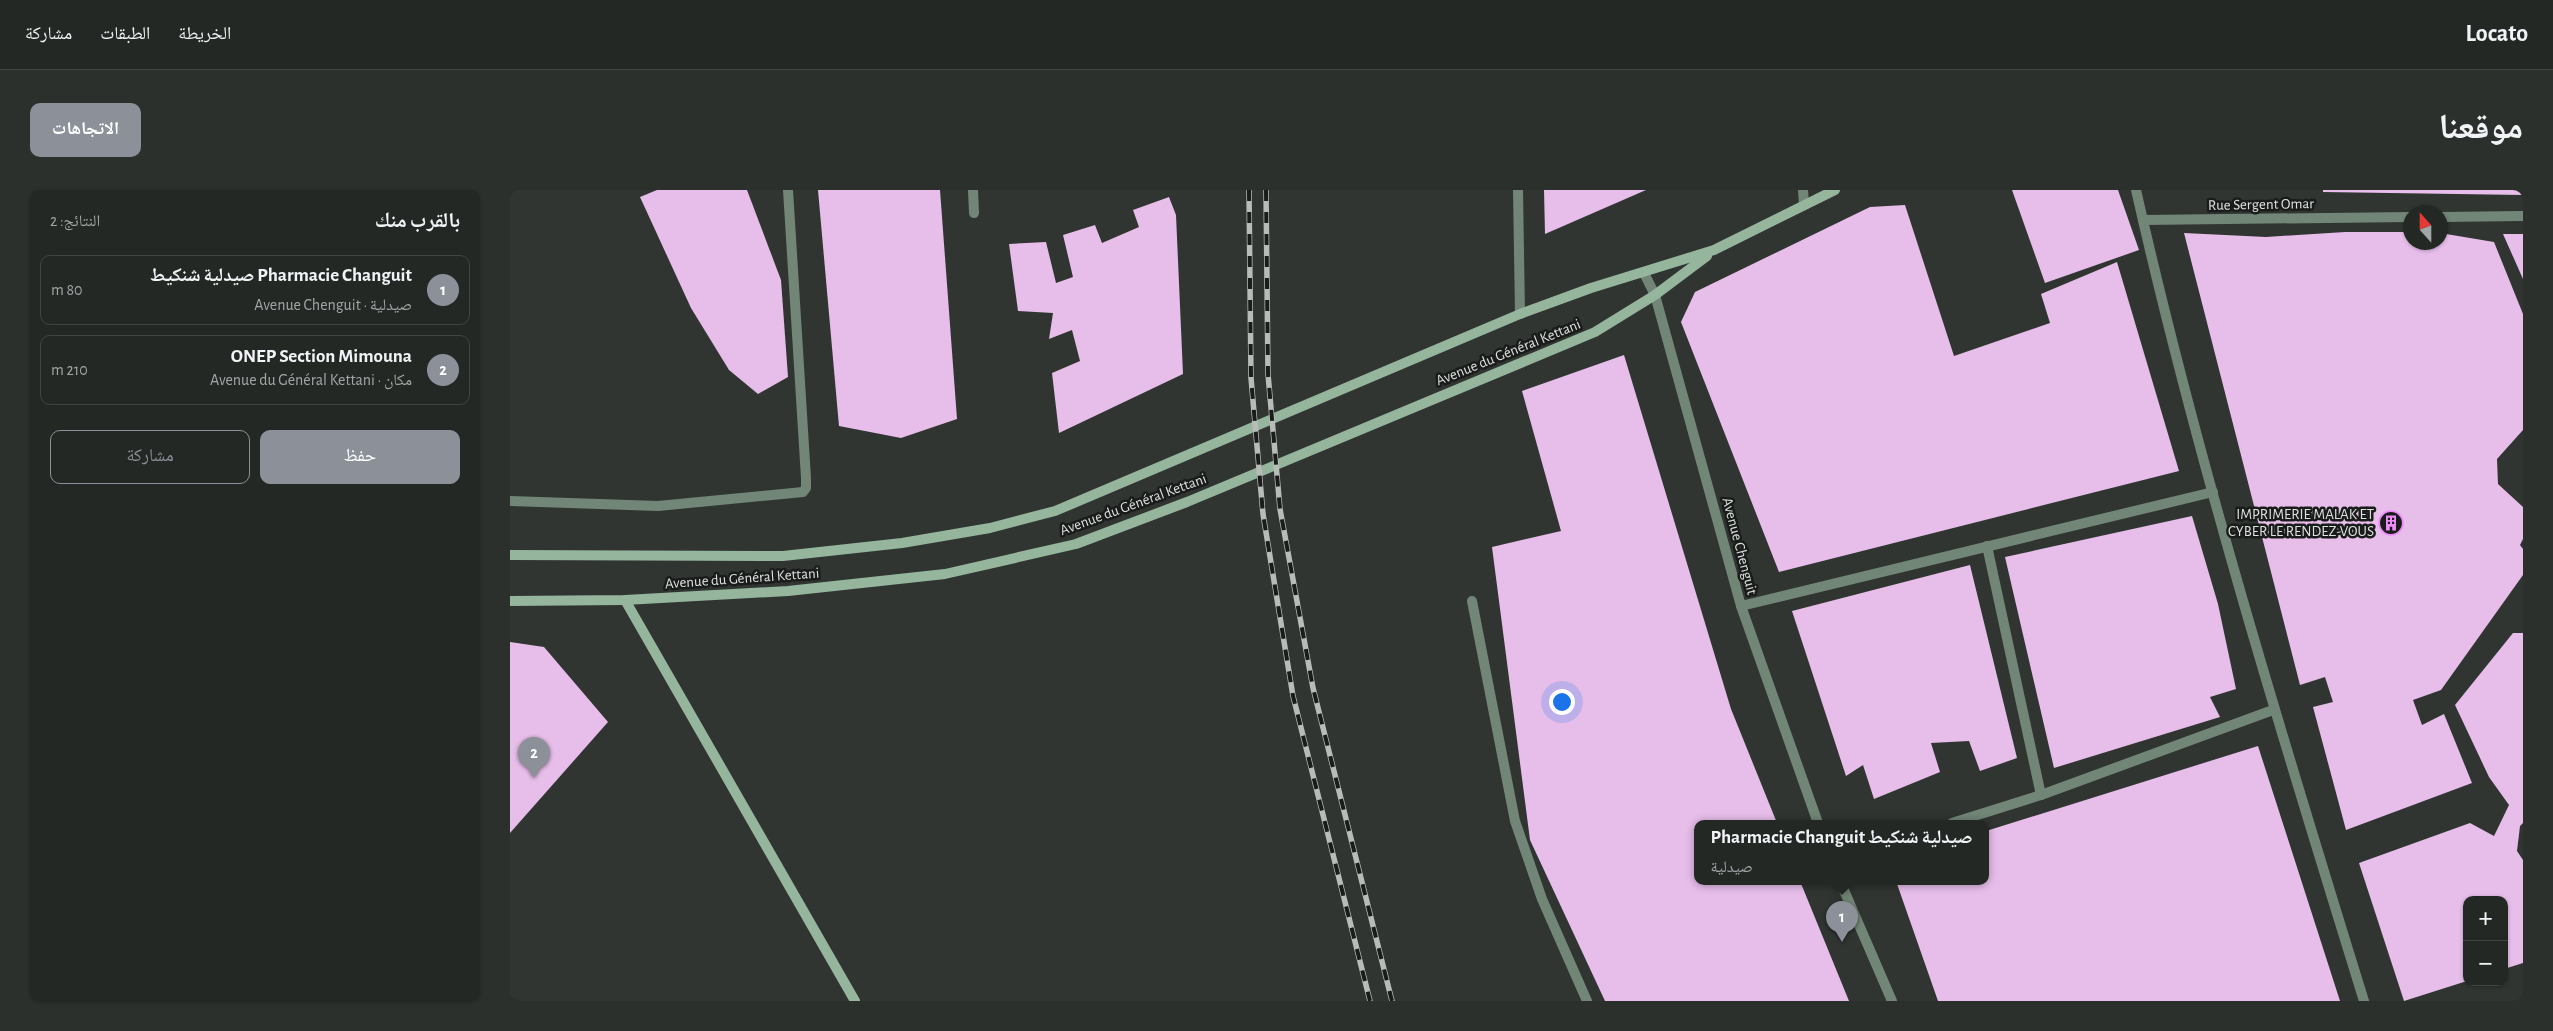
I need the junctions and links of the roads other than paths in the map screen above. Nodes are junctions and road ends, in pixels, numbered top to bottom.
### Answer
1 (788, 190) edge
2 (973, 190) edge
3 (1518, 190) edge
4 (1803, 190) edge
5 (1835, 190) edge
6 (2136, 190) edge
7 (1804, 204) junction
8 (974, 213) dead end
9 (2523, 216) edge
10 (2403, 217) edge
11 (2448, 217) edge
12 (2143, 220) junction
13 (1714, 250) junction
14 (1644, 273) junction
15 (1655, 296) junction
16 (1520, 314) junction
17 (2213, 492) junction
18 (510, 501) edge
19 (1987, 546) junction
20 (510, 555) edge
21 (625, 600) junction
22 (1472, 600) dead end
23 (510, 601) edge
24 (1741, 606) junction
25 (2274, 710) junction
26 (2041, 795) junction
27 (1817, 820) edge
28 (1962, 820) edge
29 (1842, 885) edge
30 (855, 1001) edge
31 (1587, 1001) edge
32 (1892, 1001) edge
33 (2364, 1001) edge

1 - 18 street
2 - 8 street
3 - 16 street
4 - 7 street
5 - 7 street, Avenue du Général Kettani
6 - 12 street
7 - 13 street, Avenue du Général Kettani
9 - 11 street
10 - 12 street, Rue Sergent Omar
12 - 17 street
13 - 14 street, Avenue du Général Kettani
13 - 15 street, Avenue du Général Kettani
14 - 15 street, Avenue Chenguit
14 - 16 street, Avenue du Général Kettani
15 - 21 street, Avenue du Général Kettani
15 - 24 street, Avenue Chenguit
16 - 20 street, Avenue du Général Kettani
17 - 19 street
17 - 25 street
19 - 24 street
19 - 26 street
21 - 23 street, Avenue du Général Kettani
21 - 30 street
22 - 31 street
24 - 27 street, Avenue Chenguit
25 - 26 street
25 - 33 street
26 - 28 street
29 - 32 street

